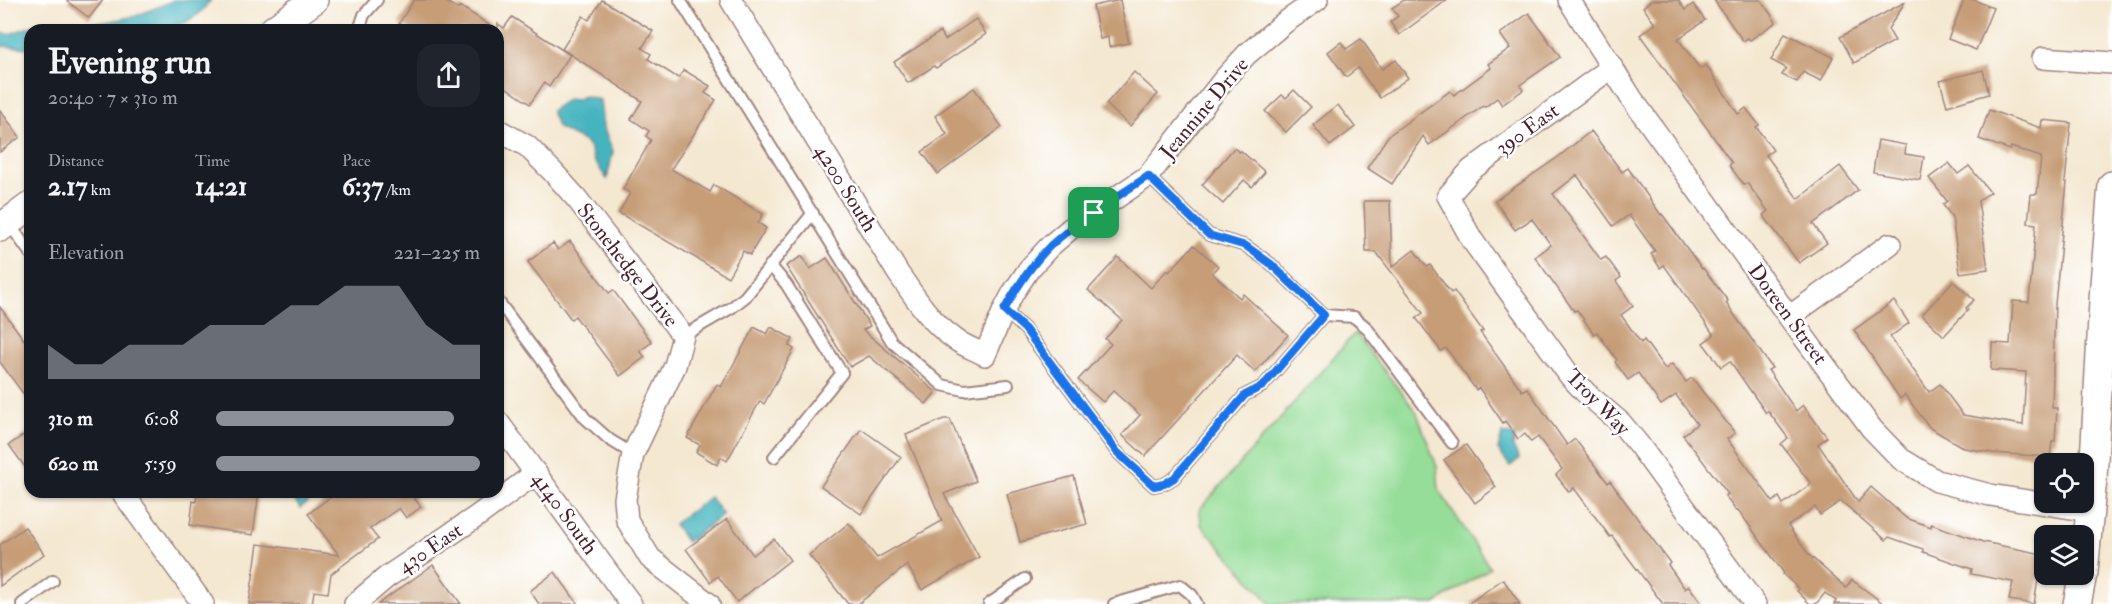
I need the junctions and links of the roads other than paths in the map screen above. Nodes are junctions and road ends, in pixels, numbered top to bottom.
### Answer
1 (314, 0) edge
2 (377, 0) edge
3 (680, 0) edge
4 (731, 0) edge
5 (1316, 0) edge
6 (1569, 0) edge
7 (281, 24) edge
8 (361, 24) edge
9 (2043, 58) dead end
10 (2112, 63) edge
11 (1611, 68) junction
12 (504, 133) edge
13 (1148, 176) junction
14 (2112, 185) edge
15 (1448, 196) joint
16 (24, 210) edge
17 (813, 213) junction
18 (4, 225) edge
19 (1890, 244) dead end
20 (24, 247) edge
21 (770, 265) junction
22 (504, 309) edge
23 (1004, 310) junction
24 (1324, 315) junction
25 (1789, 317) junction
26 (683, 336) junction
27 (985, 355) joint
28 (1008, 385) dead end
29 (504, 430) edge
30 (1452, 443) dead end
31 (633, 454) junction
32 (774, 457) dead end
33 (536, 473) junction
34 (2103, 477) edge
35 (504, 496) edge
36 (126, 498) edge
37 (502, 498) edge
38 (2034, 502) edge
39 (2094, 502) edge
40 (1025, 579) dead end
41 (53, 581) dead end
42 (2081, 585) edge
43 (22, 604) edge
44 (203, 604) edge
45 (355, 604) edge
46 (631, 604) edge
47 (709, 604) edge
48 (989, 604) edge
49 (1114, 604) edge
50 (1197, 604) edge
51 (1755, 604) edge
52 (2078, 604) edge

1 - 7 street
2 - 8 lane
3 - 17 lane
4 - 27 street, 4200 South
5 - 13 street, Jeannine Drive
6 - 11 street, Doreen Street
9 - 10 street
11 - 15 street, 390 East
11 - 25 street, Doreen Street
12 - 26 street, Stonehedge Drive
13 - 23 street, Jeannine Drive
13 - 24 lane
14 - 34 street
15 - 51 street, Troy Way
16 - 18 street
17 - 21 lane
17 - 28 lane
18 - 20 lane
19 - 25 street
21 - 26 lane
21 - 32 lane
22 - 31 lane
23 - 24 lane
23 - 27 street, Jeannine Drive
24 - 30 lane
25 - 38 street, Doreen Street
26 - 31 street, Stonehedge Drive
29 - 33 street, 4140 South
31 - 47 street, Stonehedge Drive
33 - 35 street, 430 East
33 - 46 street, 4140 South
34 - 39 street
36 - 44 street
37 - 45 street, 430 East
40 - 48 lane
41 - 43 lane
42 - 52 street
49 - 50 lane

